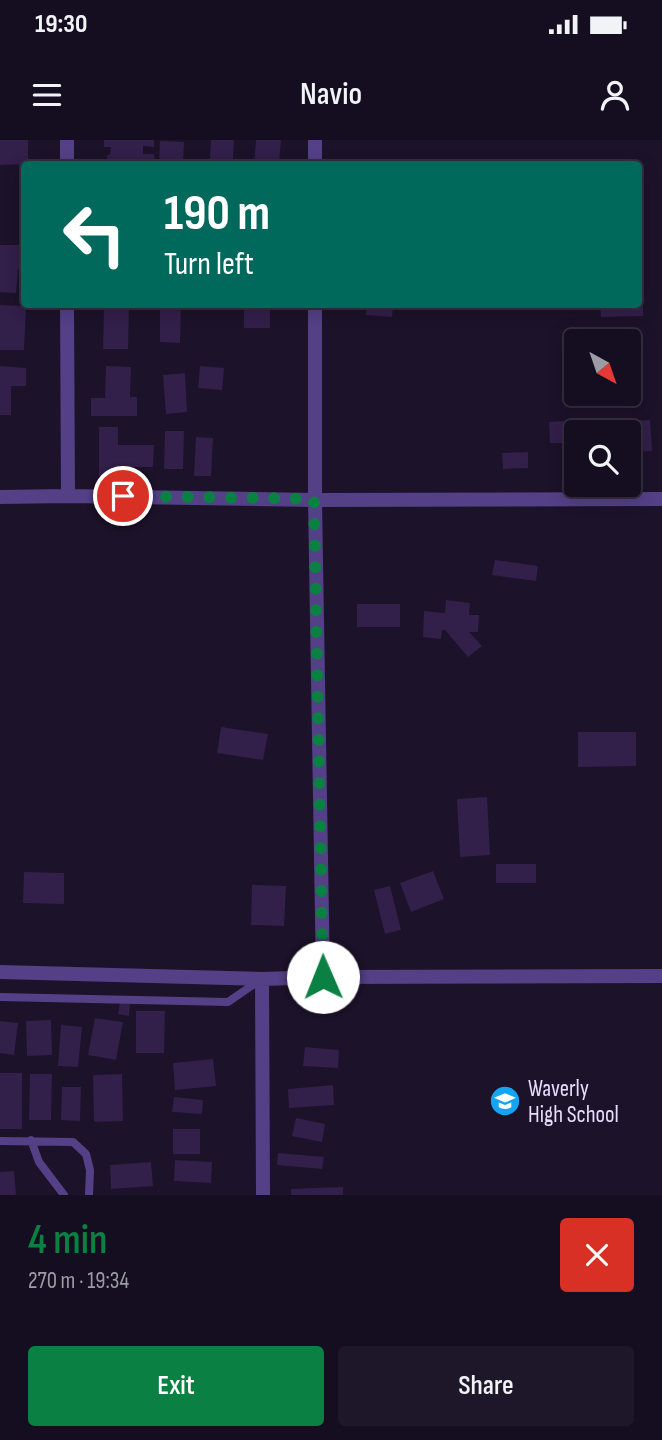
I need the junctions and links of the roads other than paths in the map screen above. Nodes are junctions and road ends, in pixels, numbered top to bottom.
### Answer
1 (67, 140) edge
2 (315, 140) edge
3 (67, 161) edge
4 (315, 161) edge
5 (68, 308) edge
6 (315, 308) edge
7 (68, 496) junction
8 (0, 497) edge
9 (314, 499) junction
10 (662, 499) edge
11 (0, 972) edge
12 (662, 976) edge
13 (323, 977) junction
14 (262, 979) junction
15 (0, 997) edge
16 (30, 1140) junction
17 (0, 1141) edge
18 (64, 1195) edge
19 (89, 1195) edge
20 (262, 1195) edge

1 - 3 street
2 - 4 street
5 - 7 street
6 - 9 street
7 - 8 street
7 - 9 street
9 - 10 street
9 - 13 street
11 - 14 street
12 - 13 street
13 - 14 street
14 - 15 lane
14 - 20 street
16 - 17 lane
16 - 18 lane
16 - 19 lane

